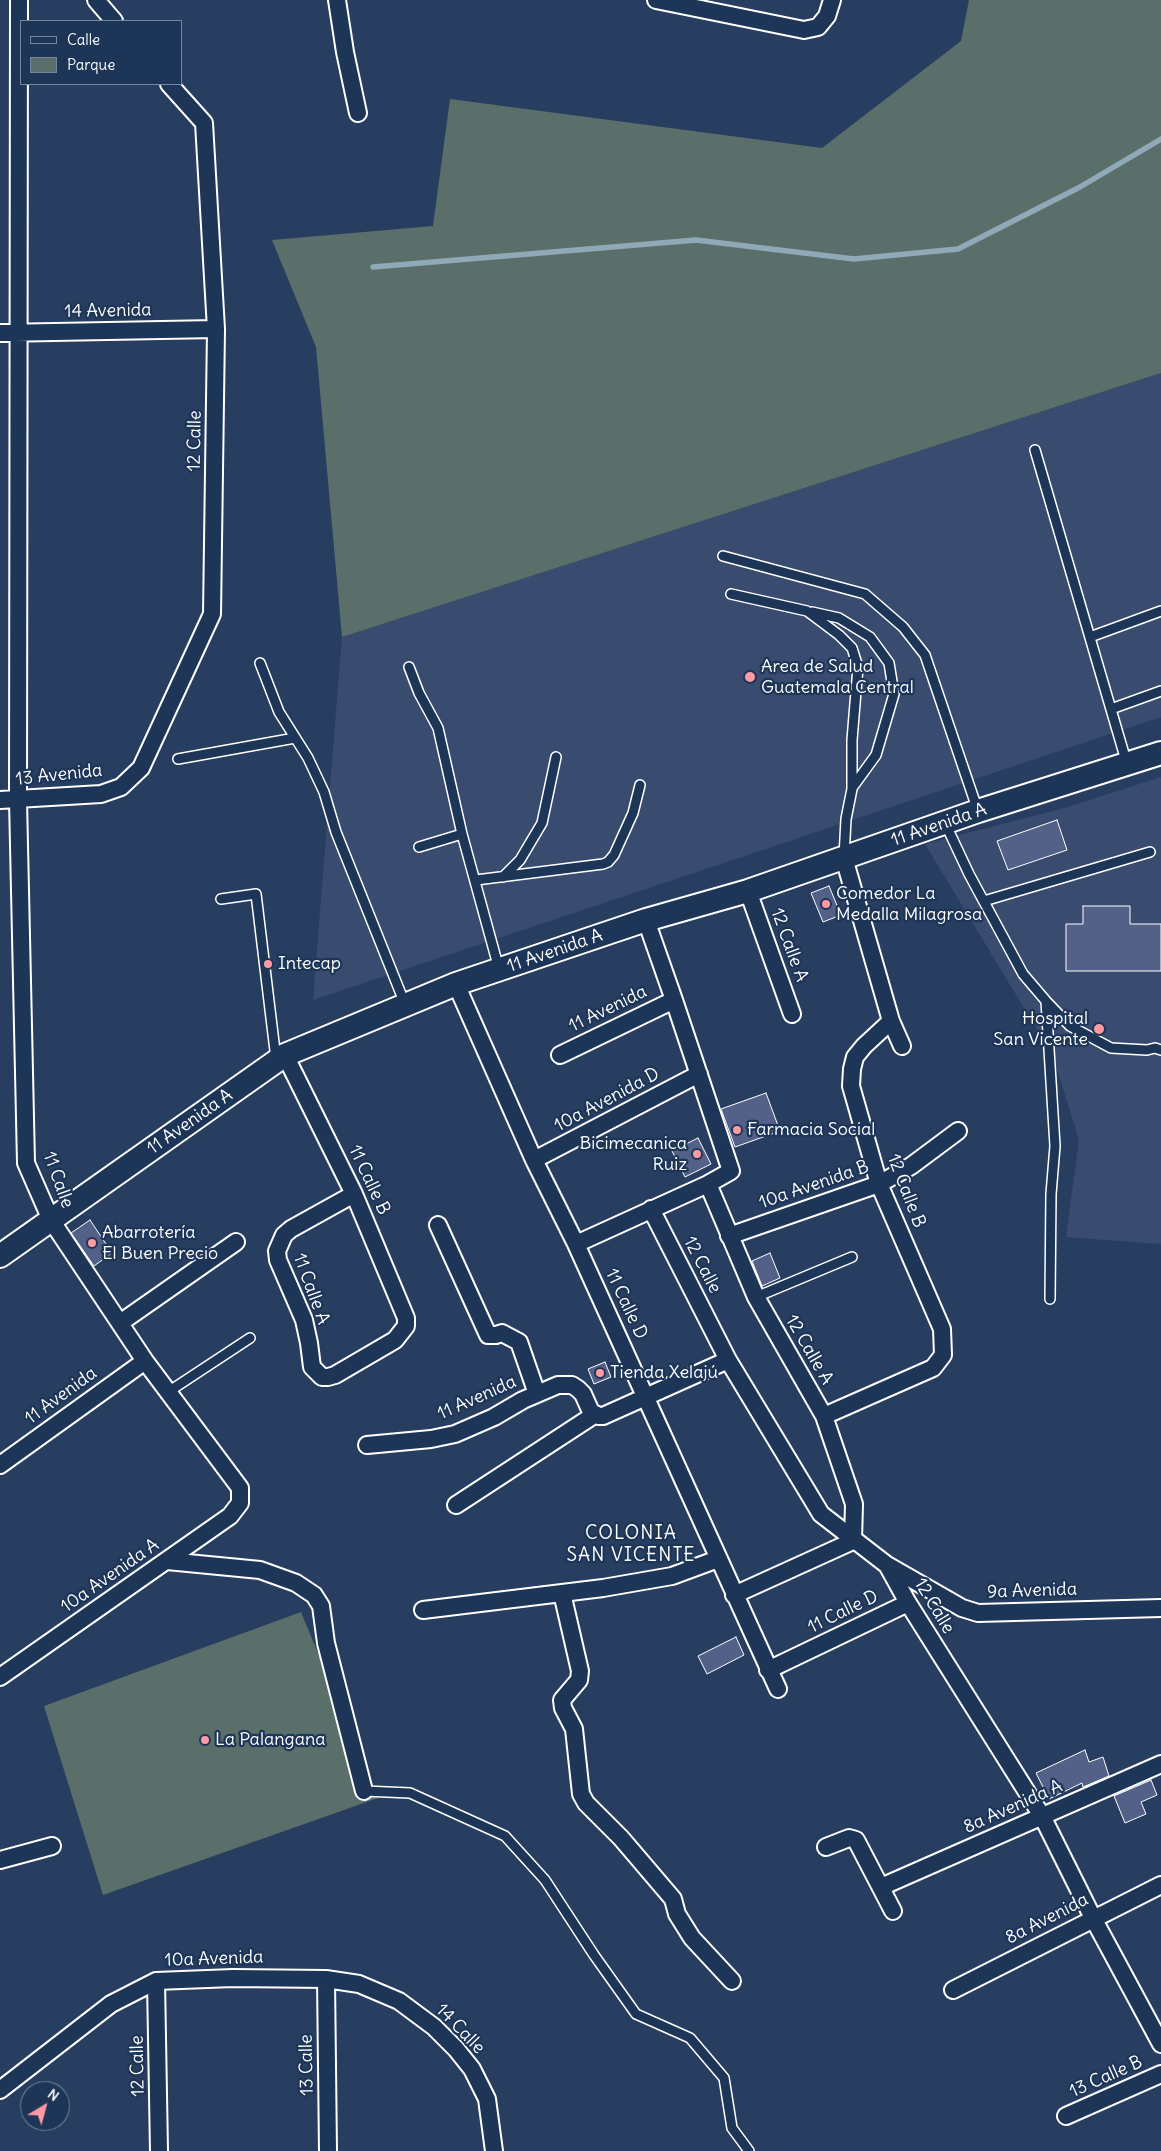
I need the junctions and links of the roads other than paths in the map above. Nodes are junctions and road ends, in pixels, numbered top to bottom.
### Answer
1 (19, 0) edge
2 (96, 0) edge
3 (337, 0) edge
4 (656, 0) edge
5 (832, 0) edge
6 (113, 20) edge
7 (170, 85) edge
8 (358, 113) dead end
9 (216, 329) junction
10 (0, 333) edge
11 (17, 333) junction
12 (1035, 450) dead end
13 (723, 556) dead end
14 (731, 594) dead end
15 (807, 611) junction
16 (1161, 611) edge
17 (1090, 638) junction
18 (260, 663) dead end
19 (409, 667) dead end
20 (1161, 691) edge
21 (1111, 709) junction
22 (295, 738) junction
23 (1161, 753) edge
24 (556, 757) dead end
25 (178, 759) dead end
26 (1127, 764) junction
27 (640, 785) dead end
28 (121, 787) joint
29 (852, 789) junction
30 (0, 800) edge
31 (18, 800) junction
32 (978, 811) junction
33 (945, 823) junction
34 (462, 834) junction
35 (419, 848) dead end
36 (1150, 852) dead end
37 (844, 858) junction
38 (503, 877) junction
39 (476, 880) junction
40 (748, 891) junction
41 (221, 899) dead end
42 (984, 901) junction
43 (646, 920) junction
44 (499, 970) junction
45 (456, 984) junction
46 (674, 1000) junction
47 (1046, 1001) junction
48 (405, 1004) junction
49 (792, 1014) dead end
50 (891, 1021) junction
51 (902, 1046) dead end
52 (1161, 1050) edge
53 (560, 1055) dead end
54 (280, 1058) junction
55 (698, 1074) junction
56 (958, 1131) dead end
57 (534, 1160) junction
58 (708, 1184) junction
59 (879, 1184) junction
60 (354, 1194) junction
61 (652, 1209) junction
62 (51, 1220) junction
63 (438, 1225) dead end
64 (729, 1236) junction
65 (236, 1242) dead end
66 (576, 1244) junction
67 (0, 1256) edge
68 (852, 1257) dead end
69 (756, 1297) junction
70 (1050, 1299) dead end
71 (120, 1323) junction
72 (250, 1338) dead end
73 (728, 1360) junction
74 (145, 1361) junction
75 (322, 1377) joint
76 (168, 1392) junction
77 (538, 1394) junction
78 (646, 1396) junction
79 (594, 1415) junction
80 (824, 1416) junction
81 (367, 1446) dead end
82 (0, 1465) edge
83 (240, 1503) joint
84 (456, 1504) dead end
85 (854, 1541) junction
86 (718, 1559) junction
87 (167, 1561) junction
88 (886, 1565) junction
89 (562, 1593) junction
90 (734, 1595) junction
91 (908, 1603) junction
92 (1161, 1608) edge
93 (423, 1610) dead end
94 (768, 1670) junction
95 (0, 1677) edge
96 (778, 1690) dead end
97 (1161, 1764) edge
98 (364, 1791) joint
99 (1042, 1816) junction
100 (52, 1846) dead end
101 (826, 1847) dead end
102 (0, 1860) edge
103 (1161, 1885) edge
104 (881, 1887) junction
105 (893, 1911) dead end
106 (1093, 1918) junction
107 (326, 1979) junction
108 (156, 1981) junction
109 (732, 1981) dead end
110 (953, 1990) dead end
111 (400, 2001) joint
112 (1161, 2044) edge
113 (1161, 2074) edge
114 (0, 2090) edge
115 (1066, 2116) dead end
116 (159, 2151) edge
117 (328, 2151) edge
118 (494, 2151) edge
119 (749, 2151) edge

1 - 11 street, 11 Calle
2 - 6 street
3 - 8 street
4 - 5 street
7 - 9 street, 12 Calle
9 - 11 street, 14 Avenida
9 - 28 street, 12 Calle
10 - 11 street, 14 Avenida
11 - 31 street, 11 Calle
12 - 17 lane
13 - 32 lane
14 - 15 lane
15 - 29 lane
15 - 29 lane
16 - 17 lane
17 - 21 lane
18 - 22 lane
19 - 34 lane
20 - 21 lane
21 - 26 lane
22 - 25 lane
22 - 48 lane
23 - 26 street, 11 Avenida A
24 - 38 lane
26 - 32 street, 11 Avenida A
27 - 38 lane
28 - 31 street, 13 Avenida
29 - 37 lane
30 - 31 street, 13 Avenida
31 - 62 street, 11 Calle
32 - 33 street, 11 Avenida A
33 - 37 street, 11 Avenida A
33 - 42 lane
34 - 35 lane
34 - 39 lane
36 - 42 lane
37 - 40 street, 11 Avenida A
37 - 50 street
38 - 39 lane
39 - 44 lane
40 - 43 street, 11 Avenida A
40 - 49 street, 12 Calle A
41 - 54 lane
42 - 47 lane
43 - 44 street, 11 Avenida A
43 - 46 street
44 - 45 street, 11 Avenida A
45 - 48 street, 11 Avenida A
45 - 57 street, 11 Calle D
46 - 53 street, 11 Avenida
46 - 55 street
47 - 52 lane
47 - 70 lane
48 - 54 street, 11 Avenida A
50 - 51 street
50 - 59 street, 12 Calle B
54 - 60 street, 11 Calle B
54 - 62 street, 11 Avenida A
55 - 57 street, 10a Avenida D
55 - 58 street
56 - 59 street, 10a Avenida B
57 - 66 street, 11 Calle D
58 - 61 street
58 - 64 street, 12 Calle A
59 - 64 street, 10a Avenida B
59 - 80 street, 12 Calle B
60 - 75 street, 11 Calle A
60 - 75 street, 11 Calle B
61 - 66 street
61 - 73 street, 12 Calle
62 - 67 street, 11 Avenida A
62 - 71 street, 11 Calle
63 - 77 street
64 - 69 street, 12 Calle A
65 - 71 street
66 - 78 street, 11 Calle D
68 - 69 lane
69 - 80 street, 12 Calle A
71 - 74 street, 11 Calle
72 - 76 lane
73 - 78 street
73 - 85 street, 12 Calle
74 - 76 street, 11 Calle
74 - 82 street, 11 Avenida
76 - 83 street, 11 Calle
77 - 79 street, 11 Avenida
77 - 81 street, 11 Avenida
78 - 79 street
78 - 86 street, 11 Calle D
79 - 84 street
80 - 85 street, 12 Calle A
83 - 87 street, 10a Avenida A
85 - 88 street, 12 Calle
85 - 90 street
86 - 89 street
86 - 90 street, 11 Calle D
87 - 95 street, 10a Avenida A
87 - 98 street
88 - 91 street, 12 Calle
88 - 92 street, 9a Avenida
89 - 93 street
89 - 109 street
90 - 94 street, 11 Calle D
91 - 94 street, 11 Calle D
91 - 99 street, 12 Calle
94 - 96 street, 11 Calle D
97 - 99 street, 8a Avenida A
98 - 119 lane
99 - 104 street, 8a Avenida A
99 - 106 street, 12 Calle
100 - 102 street
101 - 104 street
103 - 106 street, 8a Avenida
104 - 105 street
106 - 110 street, 8a Avenida
106 - 112 street, 12 Calle
107 - 108 street, 10a Avenida
107 - 111 street, 10a Avenida
107 - 117 street, 13 Calle
108 - 114 street, 10a Avenida
108 - 116 street, 12 Calle
111 - 118 street, 14 Calle
113 - 115 street, 13 Calle B

